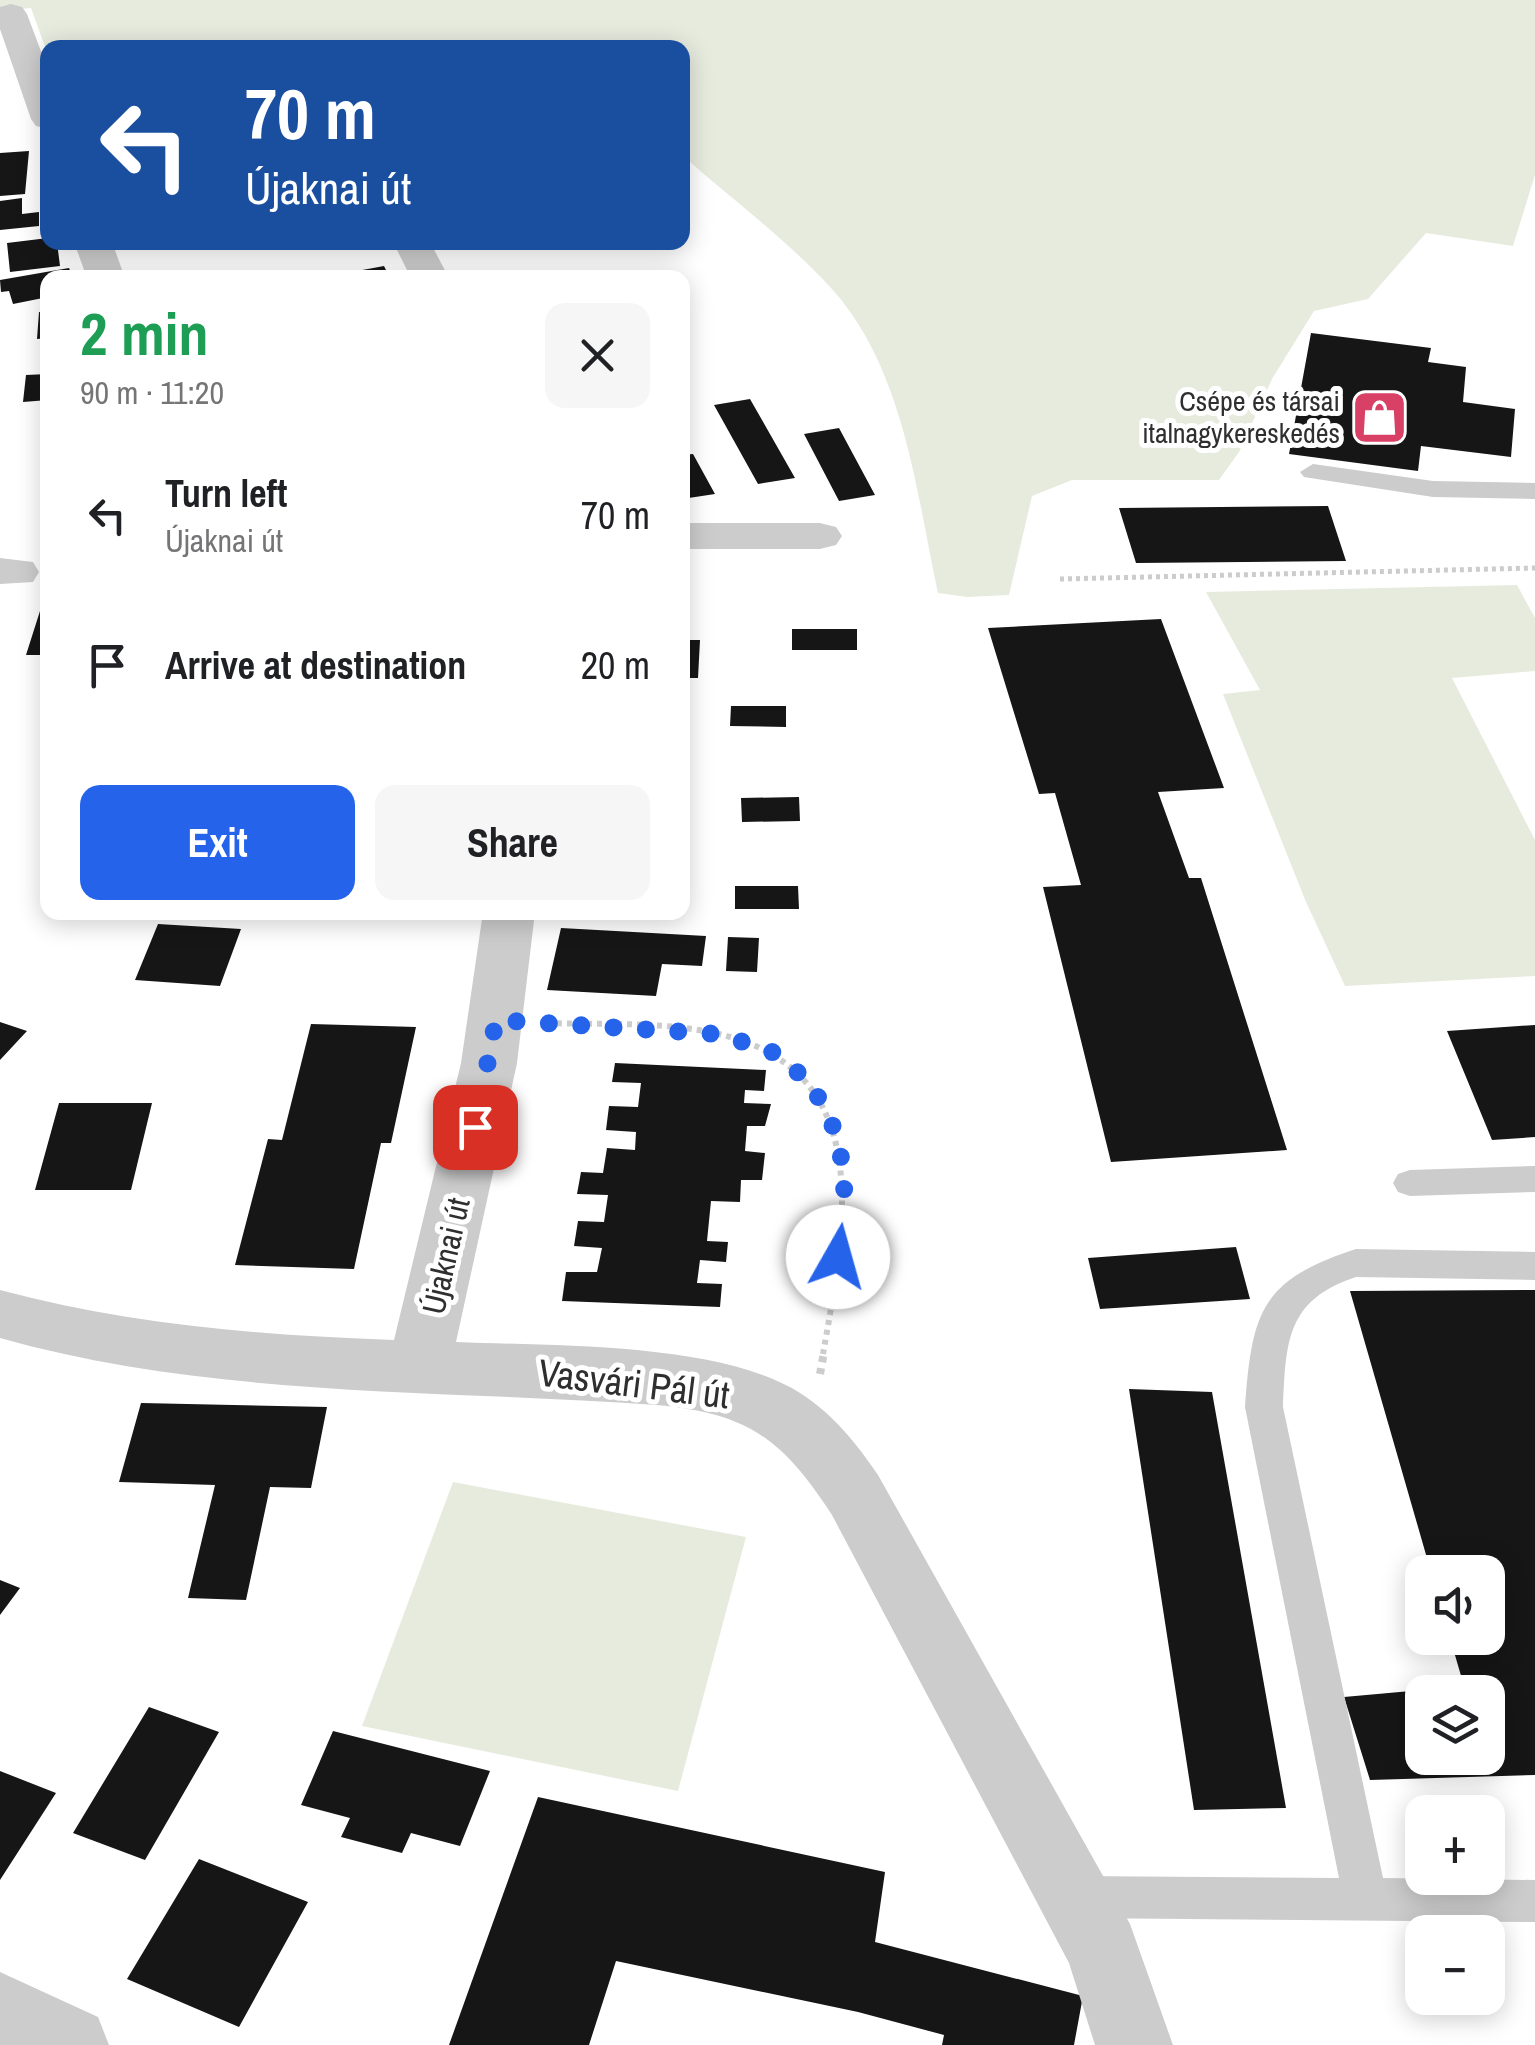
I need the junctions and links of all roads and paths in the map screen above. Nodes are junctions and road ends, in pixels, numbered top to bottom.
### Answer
1 (11, 14) dead end
2 (40, 96) edge
3 (1313, 472) dead end
4 (1535, 491) edge
5 (690, 536) edge
6 (820, 536) dead end
7 (1535, 568) edge
8 (1060, 579) dead end
9 (508, 920) edge
10 (496, 1020) junction
11 (1535, 1178) edge
12 (1410, 1184) dead end
13 (1535, 1266) edge
14 (0, 1314) edge
15 (420, 1363) junction
16 (810, 1438) junction
17 (1074, 1897) junction
18 (1365, 1899) junction
19 (1535, 1901) edge
20 (1134, 2045) edge

1 - 2 street
3 - 4 lane
5 - 6 street
7 - 8 path
9 - 10 street, Újaknai út
10 - 15 street, Újaknai út
10 - 16 path
11 - 12 lane
13 - 18 lane
14 - 15 street, Vasvári Pál út
15 - 16 street, Vasvári Pál út
16 - 17 street, Vasvári Pál út
17 - 18 lane
17 - 20 street, Vasvári Pál út
18 - 19 lane

